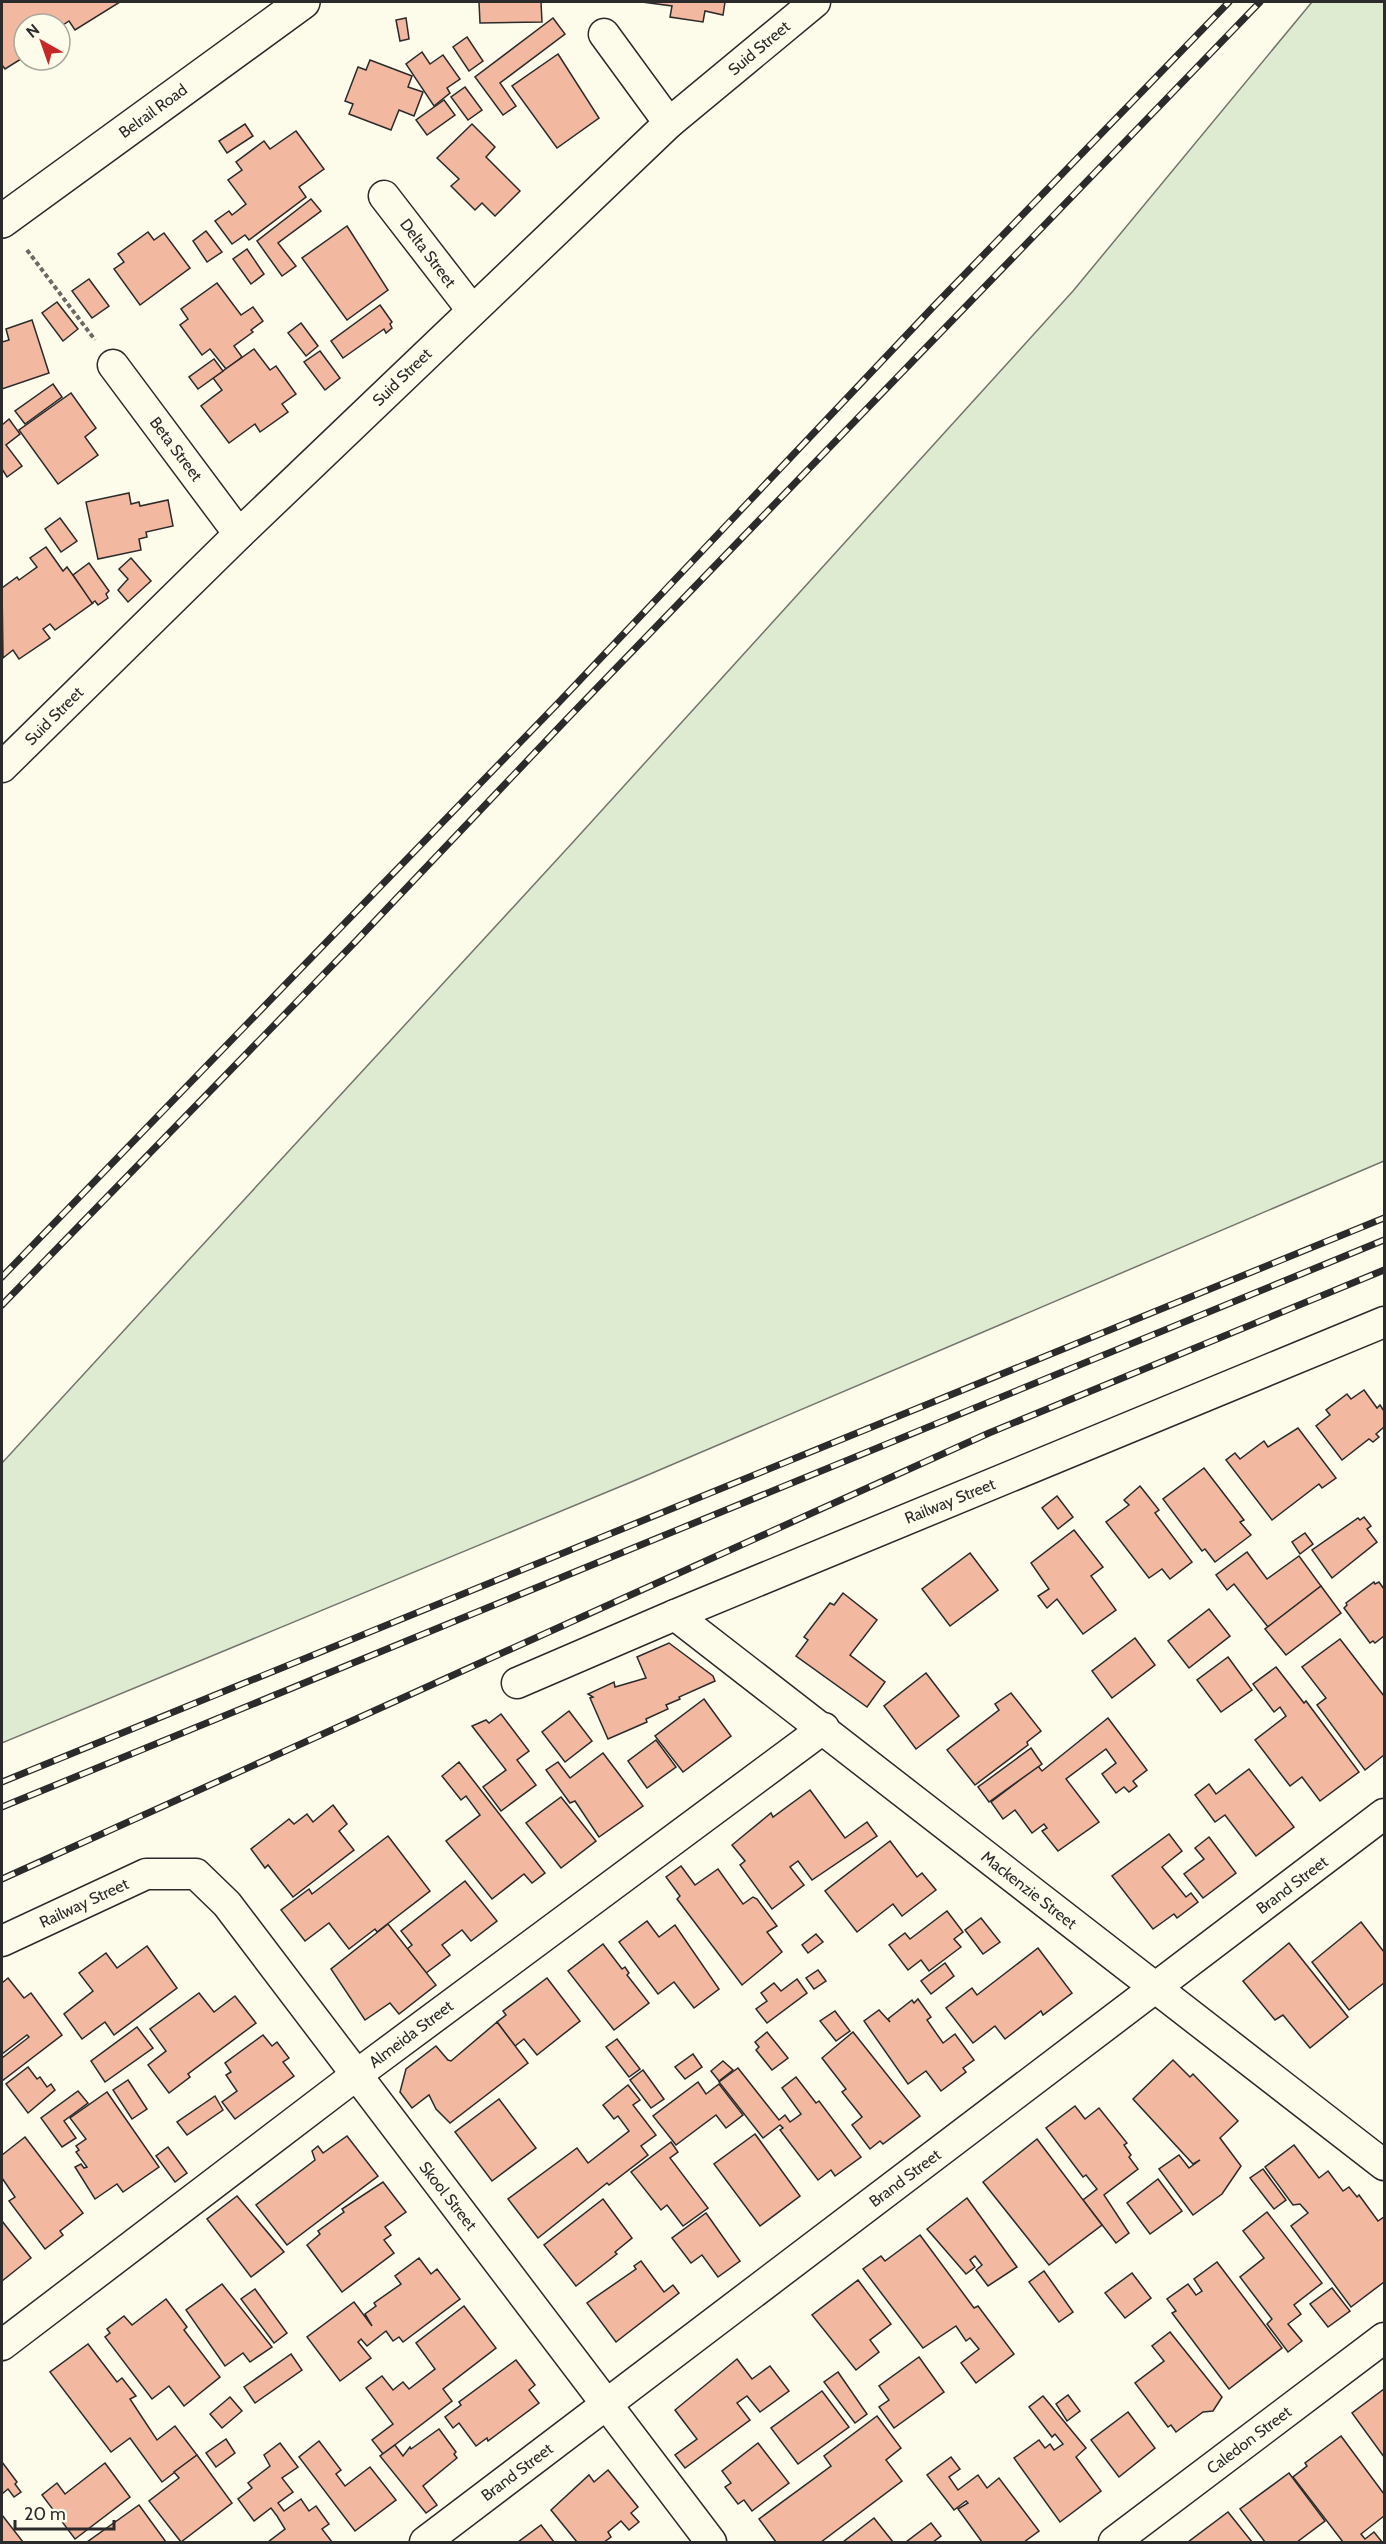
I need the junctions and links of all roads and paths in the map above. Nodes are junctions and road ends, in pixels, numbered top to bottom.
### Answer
1 (303, 2) edge
2 (815, 2) edge
3 (604, 34) dead end
4 (669, 123) junction
5 (384, 196) dead end
6 (2, 221) edge
7 (27, 250) dead end
8 (472, 310) junction
9 (114, 365) joint
10 (239, 534) junction
11 (5, 757) edge
12 (1384, 1322) edge
13 (675, 1615) junction
14 (517, 1683) dead end
15 (824, 1728) junction
16 (1384, 1814) edge
17 (169, 1874) joint
18 (2, 1941) edge
19 (1155, 1989) junction
20 (355, 2076) junction
21 (1384, 2165) edge
22 (1384, 2338) edge
23 (2, 2345) edge
24 (608, 2403) junction
25 (425, 2542) edge
26 (711, 2542) edge
27 (1114, 2542) edge

1 - 6 street, Belrail Road
2 - 4 street, Suid Street
3 - 4 street
4 - 8 street, Suid Street
5 - 8 street, Delta Street
7 - 9 path
8 - 10 street, Suid Street
9 - 10 street, Beta Street
10 - 11 street, Suid Street
12 - 13 street, Railway Street
13 - 14 street, Railway Street
13 - 15 street, Mackenzie Street
15 - 19 street, Mackenzie Street
15 - 20 street, Almeida Street
16 - 19 street, Brand Street
17 - 18 street, Railway Street
17 - 20 street, Skool Street
19 - 21 street, Mackenzie Street
19 - 24 street, Brand Street
20 - 23 street, Almeida Street
20 - 24 street, Skool Street
22 - 27 street, Caledon Street
24 - 25 street, Brand Street
24 - 26 street, Skool Street

